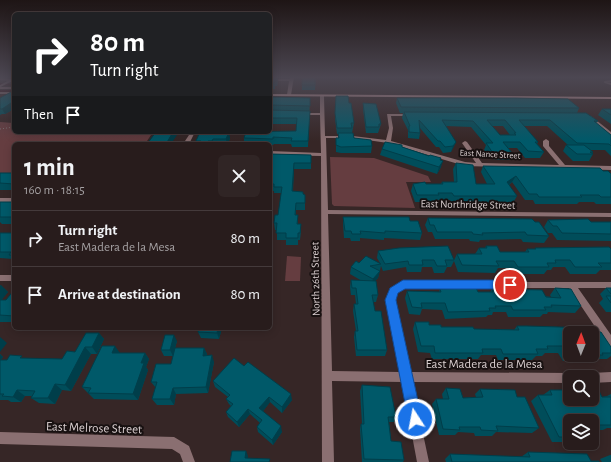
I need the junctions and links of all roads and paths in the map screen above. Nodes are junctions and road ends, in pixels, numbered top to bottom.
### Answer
1 (322, 99) edge
2 (568, 99) edge
3 (610, 99) edge
4 (292, 114) edge
5 (322, 114) junction
6 (421, 115) edge
7 (587, 116) edge
8 (12, 126) edge
9 (0, 129) edge
10 (611, 134) edge
11 (323, 138) junction
12 (546, 141) dead end
13 (388, 142) junction
14 (465, 143) dead end
15 (272, 153) edge
16 (324, 155) junction
17 (480, 164) junction
18 (563, 166) junction
19 (610, 168) edge
20 (0, 200) edge
21 (12, 200) edge
22 (325, 212) junction
23 (611, 215) edge
24 (0, 278) edge
25 (12, 278) edge
26 (571, 285) junction
27 (611, 285) edge
28 (611, 343) edge
29 (326, 376) junction
30 (407, 377) junction
31 (611, 377) edge
32 (563, 378) edge
33 (599, 378) edge
34 (0, 438) edge
35 (189, 462) edge
36 (328, 462) edge
37 (423, 462) edge

1 - 5 street, North 26th Street
2 - 3 main road
4 - 5 street
5 - 11 street, North 26th Street
6 - 13 street
7 - 10 street
8 - 9 path
11 - 13 street, East Nance Street
11 - 16 street, North 26th Street
12 - 18 street
13 - 17 street, East Nance Street
14 - 17 street
15 - 16 street
16 - 22 street, North 26th Street
17 - 18 street, East Nance Street
18 - 19 street, East Nance Street
20 - 21 street
22 - 23 street, East Northridge Street
22 - 29 street, North 26th Street
24 - 25 street
26 - 27 street
26 - 28 street
26 - 30 street
29 - 30 street, East Madera de la Mesa
29 - 36 street, North 26th Street
30 - 32 street, East Madera de la Mesa
30 - 37 street
31 - 33 street
34 - 35 street, East Melrose Street

